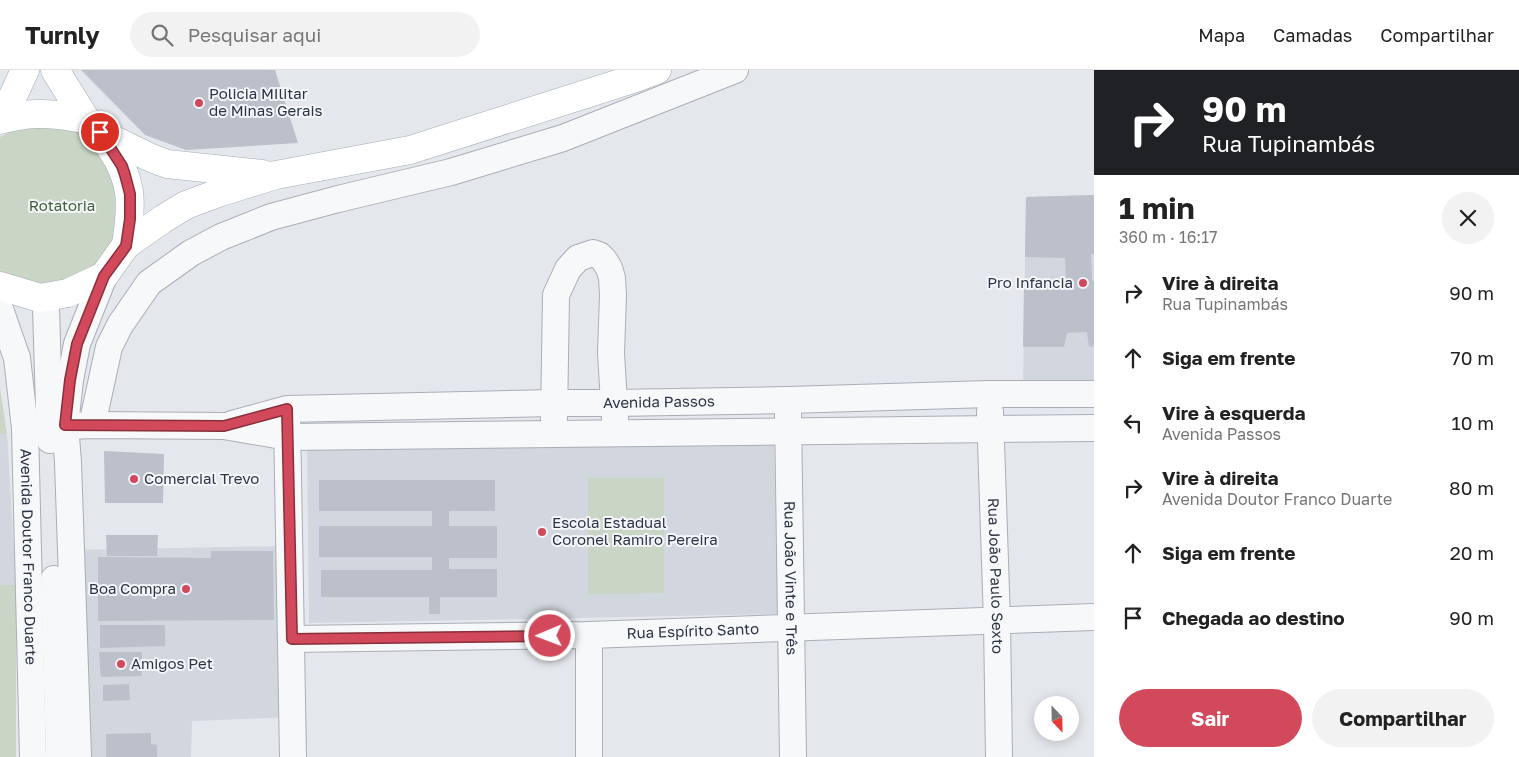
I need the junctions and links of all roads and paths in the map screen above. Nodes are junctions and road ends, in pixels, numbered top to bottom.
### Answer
1 (25, 70) edge
2 (55, 70) edge
3 (657, 70) edge
4 (735, 70) edge
5 (0, 115) edge
6 (0, 120) edge
7 (93, 126) junction
8 (276, 175) junction
9 (126, 246) junction
10 (104, 276) junction
11 (0, 286) edge
12 (0, 309) edge
13 (989, 394) junction
14 (1094, 394) edge
15 (788, 400) junction
16 (553, 403) junction
17 (614, 403) junction
18 (287, 409) junction
19 (65, 425) junction
20 (92, 425) junction
21 (224, 426) junction
22 (25, 428) junction
23 (990, 428) junction
24 (1094, 428) edge
25 (788, 431) junction
26 (615, 432) junction
27 (554, 433) junction
28 (288, 437) junction
29 (1094, 616) edge
30 (997, 621) junction
31 (791, 628) junction
32 (589, 635) junction
33 (292, 639) junction
34 (33, 757) edge
35 (51, 757) edge
36 (59, 757) edge
37 (78, 757) edge
38 (293, 757) edge
39 (589, 757) edge
40 (793, 757) edge
41 (999, 757) edge

1 - 5 main road
2 - 7 main road
3 - 8 main road
4 - 20 street
6 - 7 main road
7 - 8 main road
7 - 9 main road
8 - 9 main road
9 - 10 main road
10 - 11 main road
10 - 19 street
12 - 22 street, Avenida Doutor Franco Duarte
13 - 14 street, Avenida Passos
13 - 15 street, Avenida Passos
13 - 23 street, Rua João Paulo Sexto
15 - 17 street, Avenida Passos
15 - 25 street, Rua João Vinte e Três
16 - 17 street, Avenida Passos
16 - 17 street
16 - 18 street, Avenida Passos
16 - 27 street
17 - 26 street
18 - 21 street, Avenida Passos
18 - 28 street
19 - 20 street, Avenida Passos
19 - 22 street, Avenida Passos
19 - 37 street
20 - 21 street, Avenida Passos
21 - 28 street, Avenida Passos
22 - 34 street, Avenida Doutor Franco Duarte
23 - 24 street, Avenida Passos
23 - 25 street, Avenida Passos
23 - 30 street, Rua João Paulo Sexto
25 - 26 street, Avenida Passos
25 - 31 street, Rua João Vinte e Três
26 - 27 street, Avenida Passos
27 - 28 street, Avenida Passos
28 - 33 street
29 - 30 street, Rua Espírito Santo
30 - 31 street, Rua Espírito Santo
30 - 41 street, Rua João Paulo Sexto
31 - 32 street, Rua Espírito Santo
31 - 40 street, Rua João Vinte e Três
32 - 33 street, Rua Espírito Santo
32 - 39 street
33 - 38 street
35 - 36 street

